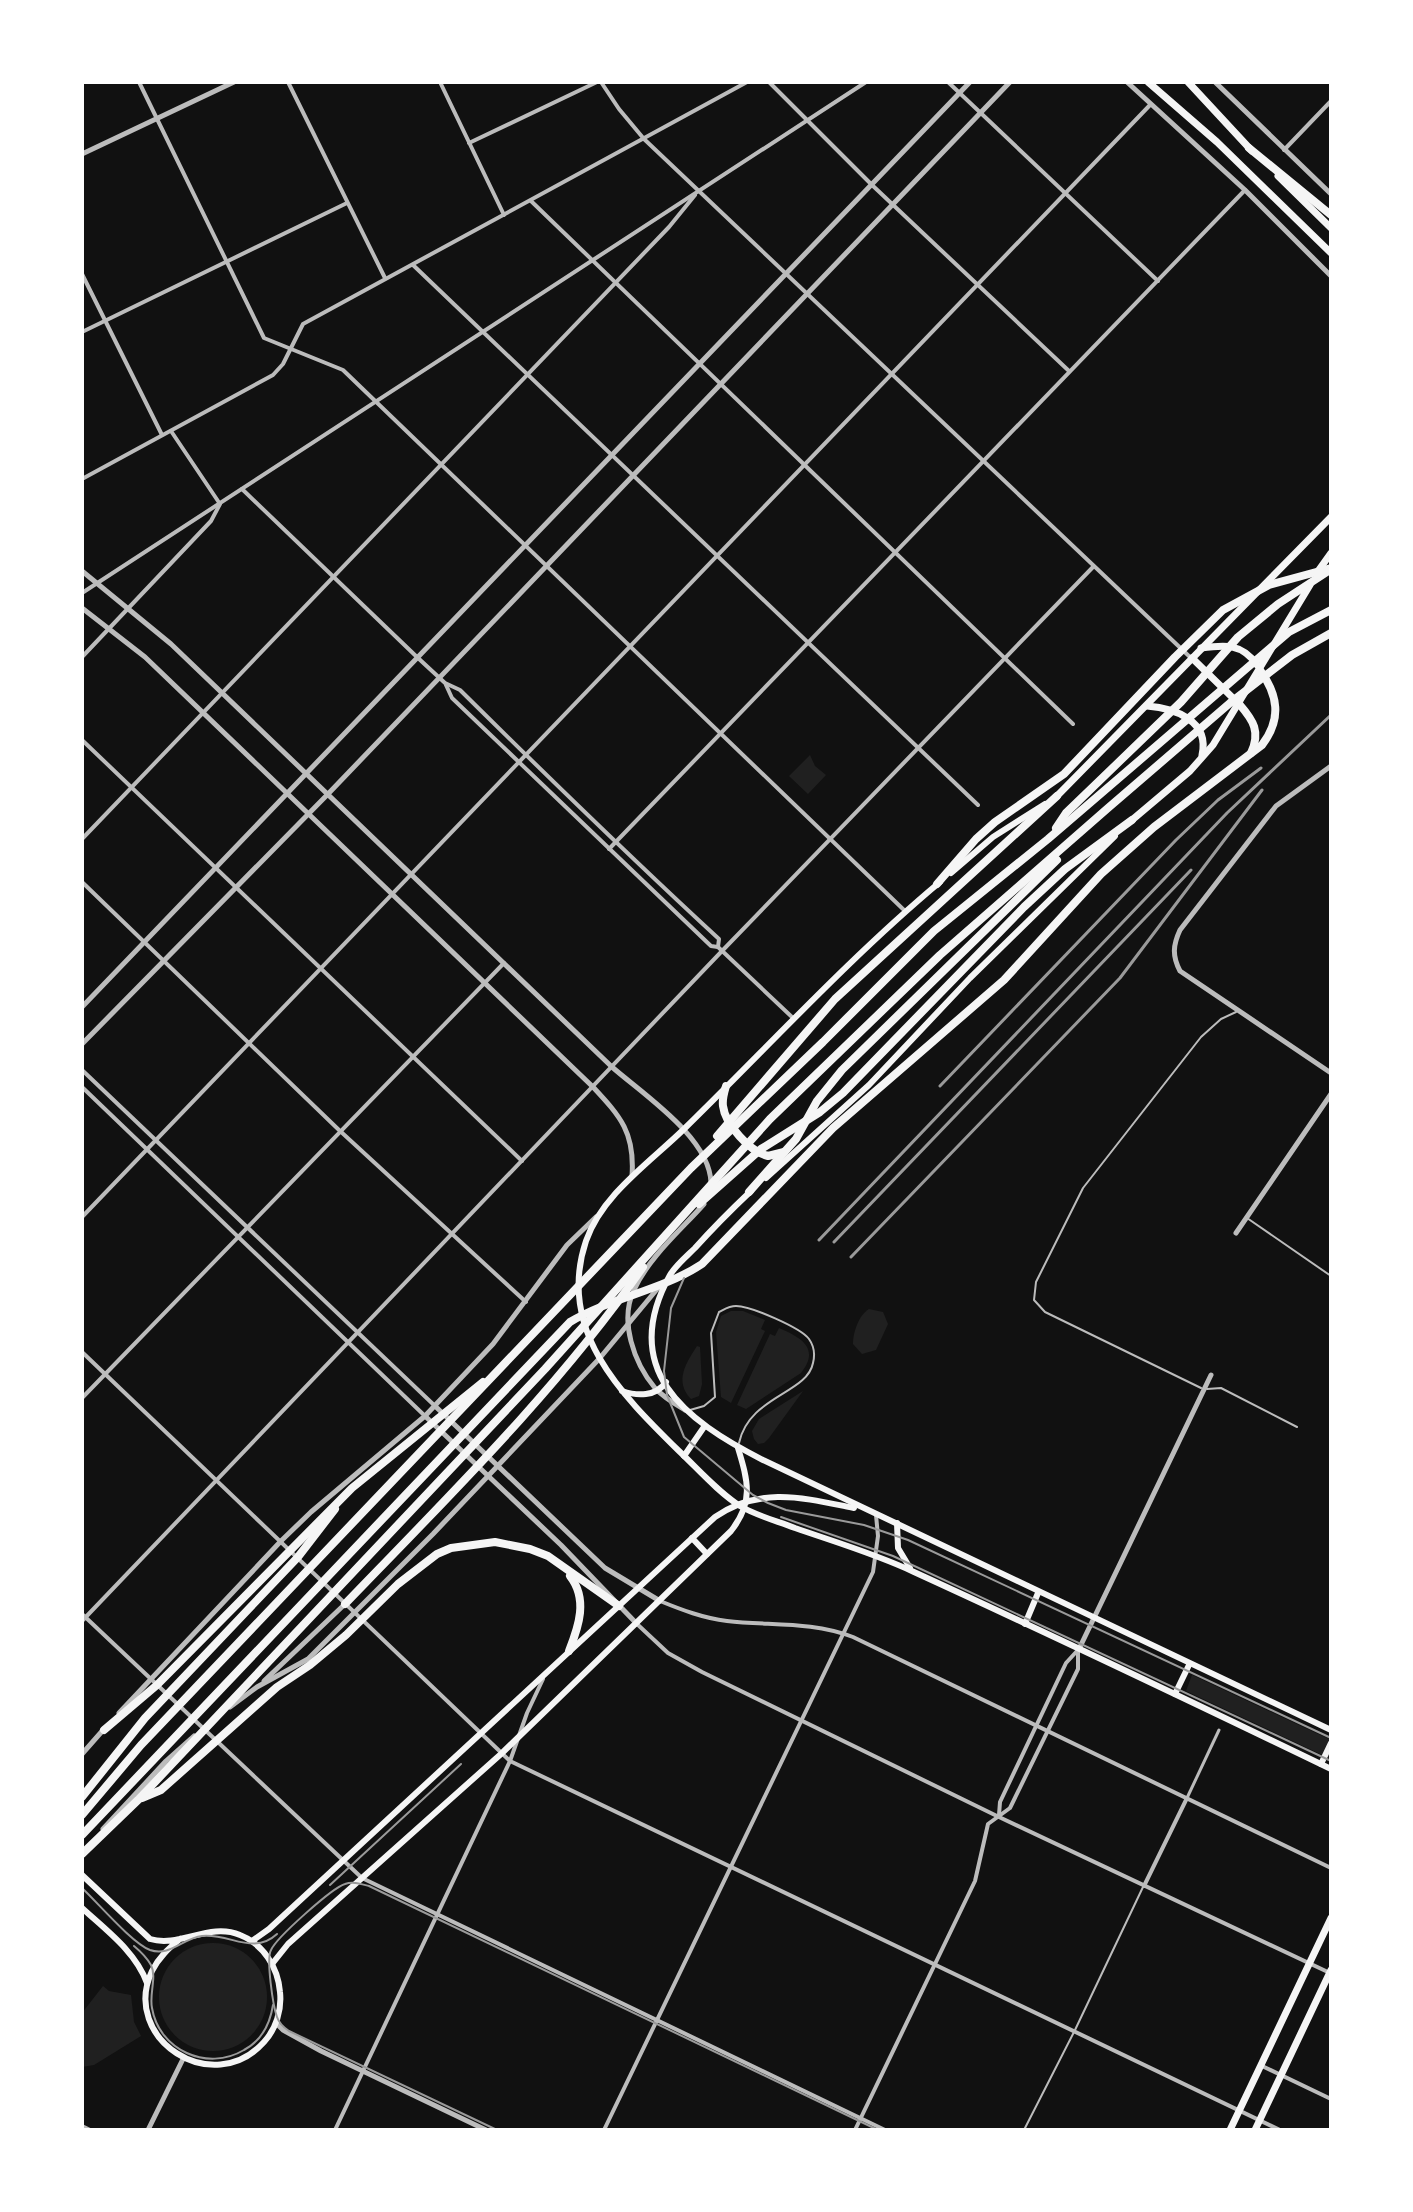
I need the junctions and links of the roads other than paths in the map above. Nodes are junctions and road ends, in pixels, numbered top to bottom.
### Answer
1 (139, 82) edge
2 (234, 82) edge
3 (288, 82) edge
4 (440, 82) edge
5 (599, 82) edge
6 (747, 82) edge
7 (769, 82) edge
8 (866, 82) edge
9 (948, 82) edge
10 (970, 82) edge
11 (1010, 82) edge
12 (1127, 82) edge
13 (1148, 82) edge
14 (1188, 82) edge
15 (1215, 82) edge
16 (736, 85) edge
17 (959, 93) junction
18 (1331, 101) edge
19 (1150, 105) junction
20 (980, 113) junction
21 (156, 119) junction
22 (806, 120) junction
23 (644, 139) junction
24 (469, 143) junction
25 (1249, 148) junction
26 (1284, 150) junction
27 (82, 154) edge
28 (872, 185) junction
29 (1245, 190) junction
30 (698, 191) junction
31 (1064, 193) junction
32 (1331, 194) edge
33 (531, 201) junction
34 (347, 203) junction
35 (894, 205) junction
36 (504, 215) junction
37 (1331, 215) edge
38 (1331, 228) edge
39 (1331, 253) edge
40 (226, 262) junction
41 (593, 262) junction
42 (413, 265) junction
43 (82, 274) edge
44 (786, 274) junction
45 (1331, 276) edge
46 (385, 278) junction
47 (1158, 281) junction
48 (614, 283) junction
49 (977, 284) junction
50 (807, 295) junction
51 (104, 321) junction
52 (82, 332) edge
53 (483, 332) junction
54 (290, 351) junction
55 (699, 364) junction
56 (1069, 371) junction
57 (890, 374) junction
58 (527, 375) junction
59 (720, 385) junction
60 (375, 401) junction
61 (171, 431) junction
62 (162, 435) junction
63 (612, 455) junction
64 (982, 461) junction
65 (441, 464) junction
66 (803, 465) junction
67 (632, 474) junction
68 (82, 479) edge
69 (242, 489) junction
70 (220, 504) junction
71 (1331, 517) edge
72 (526, 546) junction
73 (894, 553) junction
74 (1331, 553) edge
75 (716, 555) junction
76 (546, 565) junction
77 (1093, 567) junction
78 (1331, 569) edge
79 (82, 571) edge
80 (333, 577) junction
81 (97, 583) junction
82 (82, 593) edge
83 (128, 607) junction
84 (82, 608) edge
85 (1331, 610) edge
86 (109, 628) junction
87 (1331, 633) edge
88 (809, 642) junction
89 (629, 646) junction
90 (1201, 648) junction
91 (82, 657) edge
92 (418, 658) junction
93 (1192, 658) junction
94 (1006, 659) junction
95 (1260, 670) junction
96 (440, 678) junction
97 (445, 683) junction
98 (223, 692) junction
99 (1240, 705) junction
100 (1147, 706) junction
101 (203, 713) junction
102 (1073, 724) dead end
103 (722, 735) junction
104 (82, 740) edge
105 (919, 748) junction
106 (525, 754) junction
107 (1245, 759) junction
108 (1200, 761) junction
109 (518, 762) junction
110 (1331, 766) edge
111 (306, 773) junction
112 (132, 787) junction
113 (286, 793) junction
114 (328, 794) junction
115 (1057, 796) junction
116 (978, 805) dead end
117 (1108, 808) junction
118 (308, 815) junction
119 (1132, 820) junction
120 (82, 839) edge
121 (1048, 839) junction
122 (830, 840) junction
123 (617, 841) junction
124 (609, 849) junction
125 (216, 867) junction
126 (411, 874) junction
127 (82, 882) edge
128 (937, 884) junction
129 (237, 887) junction
130 (391, 893) junction
131 (905, 911) junction
132 (144, 942) junction
133 (720, 949) junction
134 (165, 962) junction
135 (504, 963) junction
136 (321, 967) junction
137 (484, 982) junction
138 (82, 1007) edge
139 (1237, 1012) junction
140 (793, 1018) junction
141 (249, 1042) junction
142 (82, 1044) edge
143 (412, 1055) junction
144 (612, 1067) junction
145 (82, 1070) edge
146 (1331, 1073) edge
147 (726, 1086) junction
148 (82, 1087) edge
149 (593, 1087) junction
150 (1331, 1094) edge
151 (684, 1129) junction
152 (339, 1130) junction
153 (155, 1140) junction
154 (147, 1149) junction
155 (788, 1150) junction
156 (522, 1161) junction
157 (691, 1168) junction
158 (632, 1177) junction
159 (749, 1192) junction
160 (600, 1214) junction
161 (82, 1217) edge
162 (1247, 1218) junction
163 (677, 1223) junction
164 (246, 1227) junction
165 (1236, 1233) dead end
166 (237, 1235) junction
167 (452, 1236) junction
168 (665, 1237) junction
169 (672, 1273) junction
170 (1331, 1276) edge
171 (526, 1302) junction
172 (628, 1322) junction
173 (357, 1334) junction
174 (349, 1343) junction
175 (82, 1352) edge
176 (599, 1359) junction
177 (506, 1364) junction
178 (105, 1374) junction
179 (1211, 1375) dead end
180 (666, 1382) junction
181 (1205, 1389) junction
182 (622, 1391) junction
183 (658, 1391) junction
184 (82, 1398) edge
185 (435, 1406) junction
186 (686, 1411) junction
187 (425, 1416) junction
188 (704, 1427) junction
189 (1297, 1427) dead end
190 (738, 1448) junction
191 (684, 1456) junction
192 (496, 1466) junction
193 (366, 1467) junction
194 (487, 1476) junction
195 (216, 1479) junction
196 (736, 1504) junction
197 (746, 1505) junction
198 (865, 1510) junction
199 (876, 1515) junction
200 (897, 1523) junction
201 (692, 1538) junction
202 (281, 1541) junction
203 (707, 1554) junction
204 (877, 1556) junction
205 (298, 1557) junction
206 (565, 1569) junction
207 (912, 1571) junction
208 (637, 1590) junction
209 (1038, 1593) junction
210 (660, 1601) junction
211 (345, 1604) junction
212 (619, 1606) junction
213 (353, 1612) junction
214 (83, 1617) edge
215 (1093, 1618) junction
216 (637, 1624) junction
217 (1025, 1624) junction
218 (843, 1633) junction
219 (1078, 1650) junction
220 (569, 1651) junction
221 (1189, 1665) junction
222 (549, 1670) junction
223 (153, 1682) junction
224 (257, 1687) junction
225 (1175, 1694) junction
226 (801, 1719) junction
227 (1035, 1726) junction
228 (202, 1728) junction
229 (104, 1730) joint
230 (1219, 1730) dead end
231 (1331, 1730) edge
232 (520, 1732) junction
233 (1048, 1732) junction
234 (481, 1734) junction
235 (1331, 1743) edge
236 (82, 1754) edge
237 (501, 1754) junction
238 (510, 1761) junction
239 (1321, 1764) junction
240 (1331, 1769) edge
241 (82, 1797) edge
242 (1187, 1798) junction
243 (138, 1800) junction
244 (82, 1815) edge
245 (999, 1817) junction
246 (82, 1835) edge
247 (82, 1853) edge
248 (343, 1860) junction
249 (731, 1867) junction
250 (1331, 1868) edge
251 (82, 1875) edge
252 (362, 1878) junction
253 (1144, 1886) junction
254 (82, 1908) edge
255 (436, 1916) junction
256 (1331, 1918) edge
257 (180, 1939) junction
258 (252, 1941) junction
259 (1309, 1963) junction
260 (272, 1964) junction
261 (936, 1964) junction
262 (1331, 1972) edge
263 (148, 1986) junction
264 (657, 2021) junction
265 (276, 2023) junction
266 (1075, 2030) junction
267 (183, 2059) junction
268 (1260, 2065) junction
269 (363, 2071) junction
270 (1281, 2075) junction
271 (1331, 2099) edge
272 (1239, 2110) junction
273 (861, 2119) junction
274 (1260, 2120) junction
275 (82, 2126) edge
276 (90, 2130) edge
277 (148, 2130) edge
278 (335, 2130) edge
279 (486, 2130) edge
280 (604, 2130) edge
281 (855, 2130) edge
282 (885, 2130) edge
283 (1024, 2130) edge
284 (1230, 2130) edge
285 (1255, 2130) edge
286 (1280, 2130) edge

1 - 21 street
2 - 21 street
3 - 34 street
4 - 24 street
5 - 23 street
5 - 24 street
6 - 16 street
7 - 22 street
8 - 22 street
9 - 17 street
10 - 17 street
11 - 20 street
12 - 19 street
13 - 39 main road
14 - 25 main road
15 - 26 street
16 - 23 street
17 - 20 street
17 - 28 street
18 - 26 street
19 - 29 street
19 - 31 street
20 - 31 street
20 - 35 street
21 - 27 street
21 - 40 street
22 - 28 street
22 - 30 street
23 - 30 street
23 - 33 street
24 - 36 street
25 - 37 highway
25 - 38 main road
26 - 32 street
28 - 35 street
28 - 44 street
29 - 45 street
29 - 47 street
30 - 41 street
30 - 44 street
30 - 48 street
31 - 47 street
31 - 49 street
33 - 36 street
33 - 41 street
34 - 40 street
34 - 46 street
35 - 49 street
35 - 50 street
36 - 42 street
40 - 51 street
40 - 54 street
41 - 48 street
41 - 53 street
42 - 46 street
42 - 53 street
43 - 51 street
44 - 50 street
44 - 55 street
46 - 54 street
47 - 56 street
48 - 55 street
48 - 58 street
49 - 56 street
49 - 57 street
50 - 57 street
50 - 59 street
51 - 52 street
51 - 62 street
53 - 58 street
53 - 60 street
54 - 60 street
54 - 61 street
55 - 59 street
55 - 63 street
56 - 64 street
57 - 64 street
57 - 66 street
58 - 63 street
58 - 65 street
59 - 66 street
59 - 67 street
60 - 65 street
60 - 69 street
61 - 62 street
61 - 70 street
62 - 68 street
63 - 67 street
63 - 72 street
64 - 73 street
64 - 77 street
65 - 72 street
65 - 80 street
66 - 73 street
66 - 75 street
67 - 75 street
67 - 76 street
69 - 70 street
69 - 80 street
70 - 81 street
70 - 83 street
71 - 90 main road
72 - 76 street
72 - 92 street
73 - 88 street
73 - 94 street
74 - 95 main road
75 - 88 street
75 - 89 street
76 - 89 street
76 - 96 street
77 - 93 street
77 - 94 street
78 - 121 highway
78 - 128 highway
79 - 81 street
80 - 92 street
80 - 98 street
81 - 82 street
81 - 83 street
83 - 86 street
83 - 98 street
84 - 86 street
85 - 121 highway
86 - 91 street
86 - 101 street
87 - 117 highway
88 - 103 street
88 - 105 street
89 - 103 street
89 - 106 street
90 - 93 main road
90 - 95 main road
92 - 96 street
92 - 111 street
93 - 99 main road
93 - 100 main road
94 - 102 street
94 - 105 street
95 - 99 main road
95 - 107 highway
96 - 97 street
96 - 114 street
97 - 106 street
97 - 109 street
98 - 101 street
98 - 111 street
99 - 107 highway
99 - 108 main road
100 - 108 main road
100 - 115 main road
101 - 112 street
101 - 113 street
103 - 122 street
103 - 123 street
104 - 112 street
105 - 116 street
105 - 122 street
106 - 109 street
106 - 123 street
107 - 246 highway
108 - 119 main road
109 - 124 street
109 - 126 street
110 - 139 street
111 - 113 street
111 - 114 street
112 - 120 street
112 - 125 street
113 - 118 street
113 - 125 street
114 - 118 street
114 - 126 street
115 - 128 main road
115 - 157 highway
117 - 155 highway
117 - 163 highway
118 - 129 street
118 - 130 street
119 - 159 main road
119 - 163 highway
121 - 157 highway
122 - 131 street
122 - 133 street
123 - 124 street
123 - 133 street
124 - 133 street
125 - 129 street
125 - 132 street
126 - 130 street
126 - 135 street
127 - 132 street
128 - 131 main road
129 - 134 street
129 - 136 street
130 - 136 street
130 - 137 street
131 - 140 main road
132 - 134 street
132 - 138 street
133 - 140 street
133 - 144 street
134 - 141 street
134 - 142 street
135 - 137 street
135 - 144 street
136 - 141 street
136 - 143 street
137 - 143 street
137 - 149 street
139 - 146 street
139 - 181 lane
140 - 147 main road
141 - 152 street
141 - 153 street
143 - 152 street
143 - 156 street
144 - 149 street
144 - 151 street
145 - 153 street
147 - 151 main road
147 - 155 highway
148 - 154 street
149 - 156 street
149 - 158 street
150 - 162 street
151 - 158 main road
151 - 172 street
152 - 164 street
152 - 167 street
153 - 154 street
153 - 164 street
154 - 161 street
154 - 166 street
155 - 159 highway
156 - 167 street
157 - 177 highway
158 - 160 main road
159 - 169 main road
160 - 171 street
160 - 176 main road
162 - 165 street
162 - 170 lane
163 - 168 highway
164 - 166 street
164 - 173 street
166 - 174 street
166 - 178 street
167 - 171 street
167 - 173 street
168 - 211 highway
168 - 243 highway
169 - 172 street
169 - 180 main road
171 - 185 street
172 - 176 street
172 - 183 street
173 - 174 street
173 - 185 street
174 - 187 street
174 - 195 street
175 - 178 street
176 - 182 main road
176 - 192 street
177 - 223 highway
177 - 244 highway
178 - 184 street
178 - 195 street
179 - 181 street
180 - 183 main road
180 - 186 main road
181 - 189 lane
181 - 215 street
182 - 183 main road
182 - 191 main road
183 - 186 street
185 - 187 street
185 - 192 street
186 - 188 main road
186 - 190 lane
187 - 193 street
187 - 194 street
188 - 190 main road
188 - 191 main road
190 - 197 main road
190 - 198 main road
191 - 196 main road
192 - 194 street
192 - 208 street
193 - 202 street
193 - 205 highway
194 - 212 street
194 - 213 street
195 - 202 street
195 - 214 street
196 - 197 main road
196 - 201 main road
197 - 198 main road
197 - 203 main road
197 - 204 main road
198 - 199 main road
199 - 200 main road
199 - 204 street
200 - 207 main road
200 - 209 main road
201 - 203 main road
201 - 208 main road
202 - 205 street
202 - 223 street
203 - 210 main road
204 - 207 main road
204 - 218 street
205 - 211 street
205 - 241 highway
206 - 212 highway
206 - 220 highway
206 - 243 highway
207 - 217 main road
208 - 210 street
208 - 212 main road
209 - 215 main road
209 - 217 main road
210 - 216 main road
210 - 218 street
211 - 213 street
211 - 224 street
212 - 216 street
212 - 220 main road
213 - 224 street
213 - 234 street
214 - 223 street
215 - 219 street
215 - 221 main road
216 - 226 street
216 - 232 main road
217 - 219 main road
218 - 226 street
218 - 227 street
219 - 225 main road
219 - 227 street
219 - 233 street
220 - 222 main road
221 - 225 main road
221 - 231 main road
222 - 232 street
222 - 234 main road
223 - 228 street
223 - 229 highway
224 - 228 street
225 - 239 main road
226 - 245 street
226 - 249 street
227 - 233 street
227 - 245 street
228 - 247 street
228 - 248 street
229 - 236 street
230 - 242 street
232 - 237 main road
232 - 238 street
233 - 242 street
233 - 245 street
234 - 237 street
234 - 248 main road
235 - 239 main road
237 - 238 street
237 - 252 main road
238 - 249 street
238 - 255 street
239 - 240 main road
242 - 250 street
242 - 253 street
243 - 247 highway
245 - 253 street
245 - 261 street
248 - 252 street
248 - 258 main road
249 - 261 street
249 - 264 street
251 - 257 main road
252 - 255 street
252 - 260 main road
253 - 259 street
253 - 266 lane
254 - 263 main road
255 - 264 street
255 - 269 street
256 - 259 main road
257 - 258 main road
257 - 263 main road
258 - 260 main road
259 - 262 street
259 - 268 main road
260 - 265 main road
261 - 266 street
261 - 273 street
262 - 270 main road
263 - 267 main road
264 - 273 street
264 - 280 street
265 - 267 main road
265 - 269 street
266 - 272 street
266 - 283 lane
267 - 277 street
268 - 270 street
268 - 272 main road
269 - 278 street
269 - 279 street
270 - 271 street
270 - 274 main road
272 - 274 street
272 - 284 main road
273 - 281 street
273 - 282 street
274 - 285 main road
274 - 286 street
275 - 276 street

